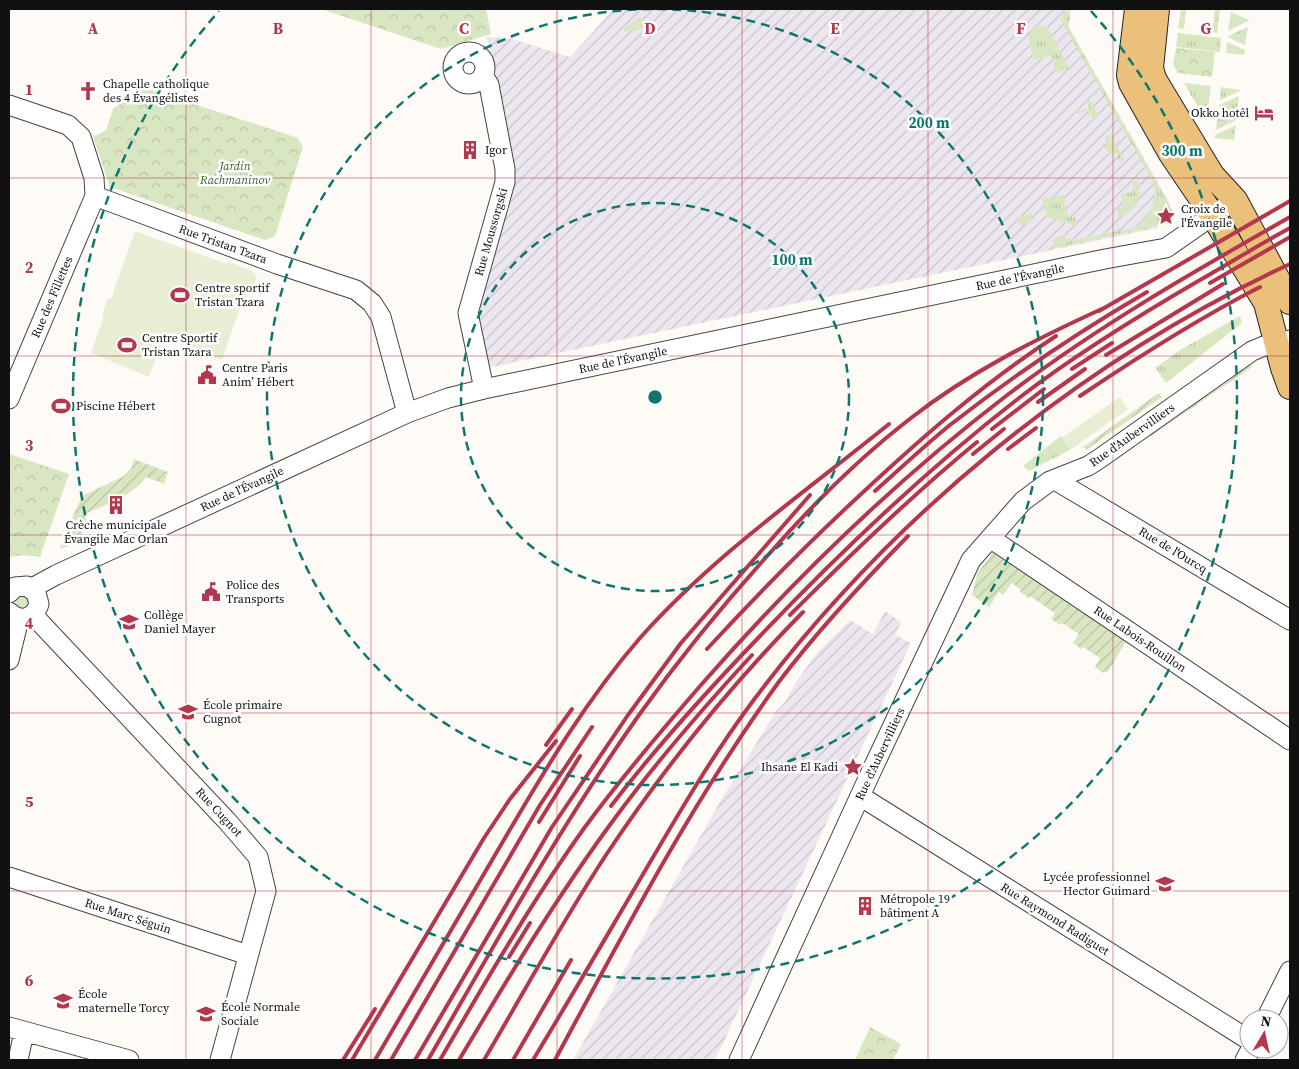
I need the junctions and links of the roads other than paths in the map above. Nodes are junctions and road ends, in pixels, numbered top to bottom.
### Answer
1 (1137, 9) edge
2 (1157, 9) edge
3 (484, 75) dead end
4 (9, 105) edge
5 (95, 196) junction
6 (1235, 200) junction
7 (1213, 216) junction
8 (1290, 302) edge
9 (1284, 341) edge
10 (1290, 387) edge
11 (484, 388) junction
12 (9, 399) edge
13 (407, 413) junction
14 (1056, 480) junction
15 (990, 538) junction
16 (32, 588) junction
17 (9, 591) edge
18 (20, 615) edge
19 (1290, 620) edge
20 (9, 660) edge
21 (1290, 740) edge
22 (860, 796) junction
23 (9, 877) edge
24 (248, 955) junction
25 (1290, 971) edge
26 (1271, 1009) edge
27 (16, 1030) edge
28 (1239, 1034) edge
29 (18, 1060) edge
30 (129, 1060) edge
31 (220, 1060) edge
32 (739, 1060) edge

1 - 7 main road
2 - 6 main road
3 - 11 street, Rue Moussorgski
4 - 5 street
5 - 12 street, Rue des Fillettes
5 - 13 street, Rue Tristan Tzara
6 - 7 street, Rue de l'Évangile
6 - 8 main road
7 - 9 main road
7 - 11 street, Rue de l'Évangile
9 - 10 main road
9 - 14 street, Rue d'Aubervilliers
11 - 13 street, Rue de l'Évangile
13 - 16 street, Rue de l'Évangile
14 - 15 street, Rue d'Aubervilliers
14 - 19 street, Rue de l'Ourcq
15 - 21 street, Rue Labois-Rouillon
15 - 22 street, Rue d'Aubervilliers
16 - 17 street
16 - 18 street
18 - 20 street
18 - 24 street, Rue Cugnot
22 - 28 street, Rue Raymond Radiguet
22 - 32 street, Rue d'Aubervilliers
23 - 24 street, Rue Marc Séguin
24 - 31 street, Rue Cugnot
25 - 26 street
27 - 29 street
27 - 30 street

